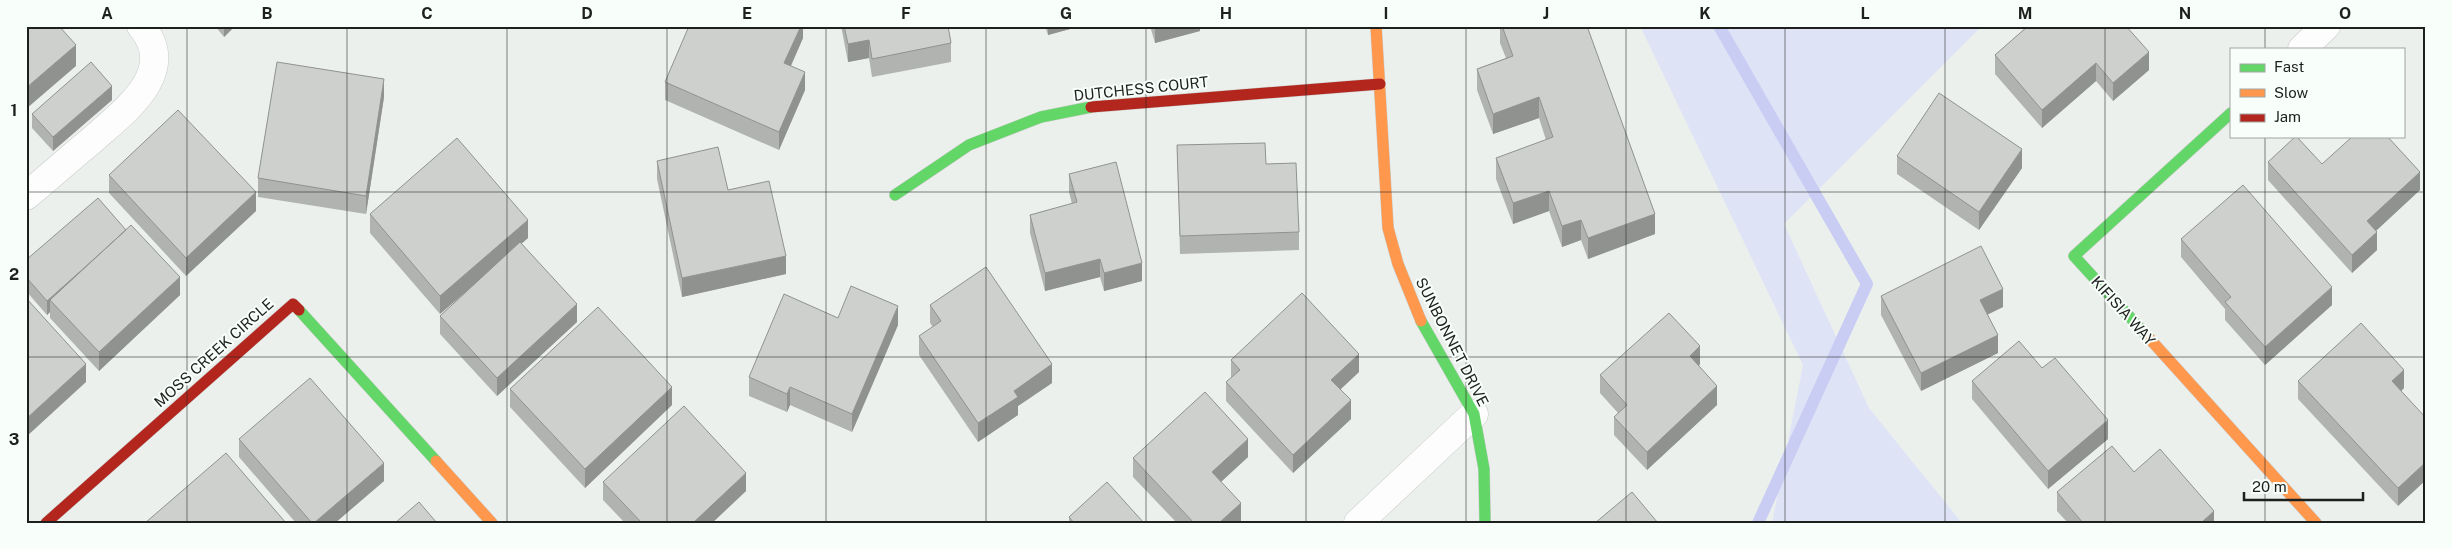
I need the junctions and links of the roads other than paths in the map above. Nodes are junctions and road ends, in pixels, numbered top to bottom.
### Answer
1 (141, 26) edge
2 (1376, 26) edge
3 (2326, 26) edge
4 (2303, 48) edge
5 (1380, 84) junction
6 (2230, 114) edge
7 (895, 195) dead end
8 (26, 196) edge
9 (1474, 414) junction
10 (46, 523) edge
11 (492, 523) edge
12 (1358, 523) edge
13 (1485, 523) edge
14 (2316, 523) edge

1 - 8 street
2 - 5 street, SUNBONNET DRIVE
3 - 4 street
5 - 7 street, DUTCHESS COURT
5 - 9 street, SUNBONNET DRIVE
6 - 14 street, KIFISIA WAY
9 - 12 street
9 - 13 street, SUNBONNET DRIVE
10 - 11 street, MOSS CREEK CIRCLE

